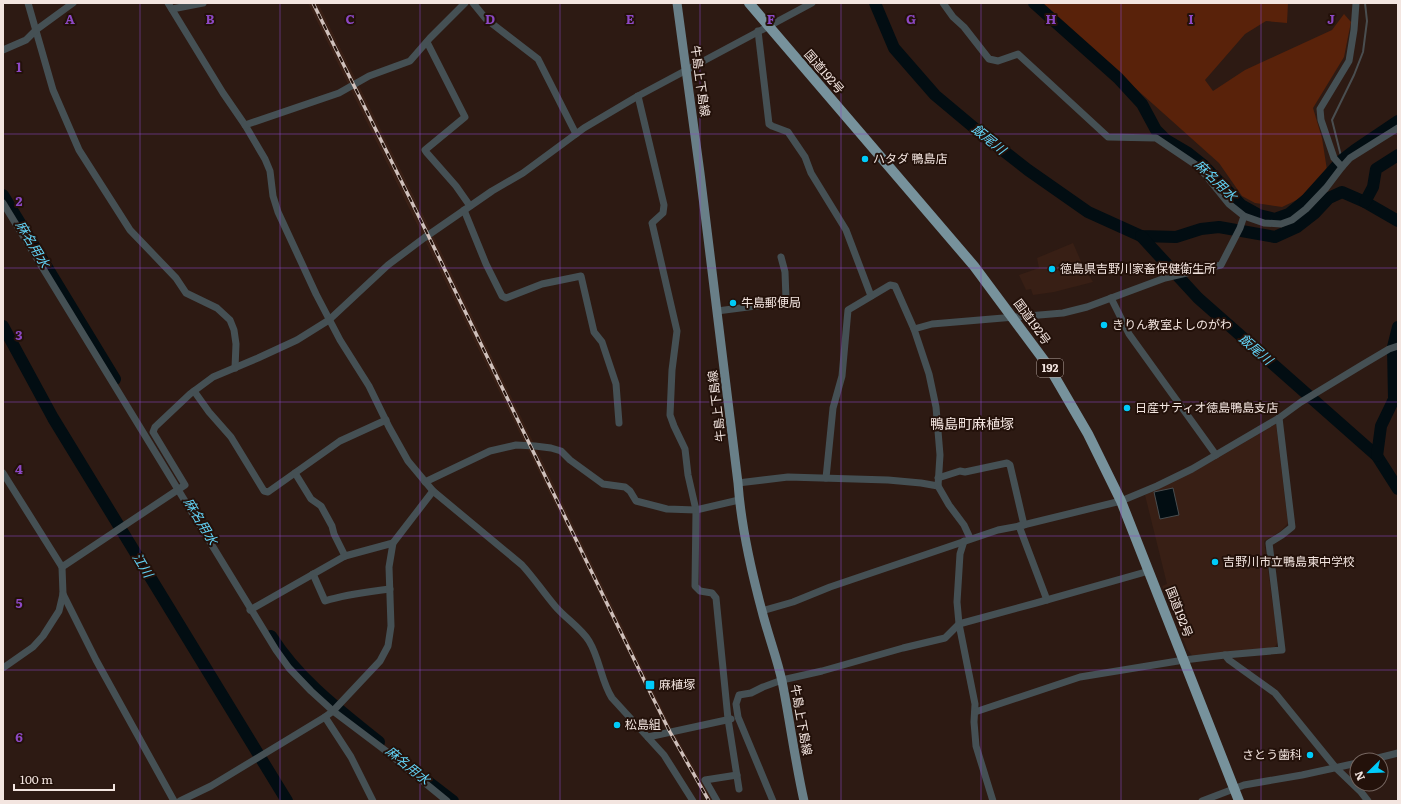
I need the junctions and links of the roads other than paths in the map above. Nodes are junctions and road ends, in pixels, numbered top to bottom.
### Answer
1 (28, 3) edge
2 (73, 3) edge
3 (204, 3) edge
4 (465, 3) edge
5 (473, 3) edge
6 (677, 3) edge
7 (749, 3) edge
8 (812, 3) edge
9 (943, 3) edge
10 (1356, 3) edge
11 (170, 6) edge
12 (768, 27) junction
13 (36, 30) junction
14 (758, 31) junction
15 (427, 42) junction
16 (3, 50) edge
17 (686, 70) junction
18 (638, 96) junction
19 (245, 125) junction
20 (1398, 128) edge
21 (576, 134) junction
22 (1340, 165) junction
23 (4, 205) edge
24 (467, 208) junction
25 (1244, 216) junction
26 (781, 257) dead end
27 (871, 296) junction
28 (1111, 298) junction
29 (717, 311) junction
30 (1013, 317) junction
31 (329, 320) junction
32 (914, 329) junction
33 (1398, 346) edge
34 (235, 368) junction
35 (194, 391) junction
36 (1279, 418) junction
37 (386, 420) junction
38 (619, 423) dead end
39 (1216, 455) junction
40 (3, 473) edge
41 (295, 473) junction
42 (826, 478) junction
43 (425, 482) junction
44 (938, 482) junction
45 (738, 483) junction
46 (180, 489) junction
47 (433, 491) junction
48 (739, 500) junction
49 (1121, 501) junction
50 (696, 510) junction
51 (1022, 526) junction
52 (967, 540) junction
53 (393, 543) junction
54 (345, 556) junction
55 (62, 567) junction
56 (1149, 570) junction
57 (313, 574) junction
58 (390, 590) junction
59 (64, 594) junction
60 (1047, 600) junction
61 (253, 609) junction
62 (762, 611) junction
63 (959, 624) junction
64 (1225, 655) junction
65 (1184, 660) junction
66 (3, 668) edge
67 (782, 680) junction
68 (335, 708) junction
69 (974, 712) junction
70 (325, 717) junction
71 (738, 717) junction
72 (728, 719) junction
73 (648, 737) junction
74 (1349, 765) edge
75 (1336, 768) junction
76 (736, 775) junction
77 (1234, 788) junction
78 (739, 789) dead end
79 (174, 801) edge
80 (180, 801) edge
81 (373, 801) edge
82 (447, 801) edge
83 (693, 801) edge
84 (717, 801) edge
85 (773, 801) edge
86 (804, 801) edge
87 (993, 801) edge
88 (1202, 801) edge
89 (1239, 801) edge
90 (1368, 801) edge

1 - 13 street
2 - 13 street
3 - 11 street
4 - 15 street
5 - 21 street
6 - 17 main road, 牛島上下島線
7 - 12 highway, 国道192号 / 192
8 - 12 street
9 - 25 street
10 - 22 street
11 - 19 street
12 - 14 street
12 - 30 highway, 国道192号 / 192
13 - 16 street
13 - 34 street
14 - 17 street
14 - 27 street
15 - 19 street
15 - 24 street
17 - 18 street
17 - 29 main road, 牛島上下島線
18 - 21 street
18 - 50 street
19 - 31 street
20 - 22 street
21 - 24 street
22 - 25 street
23 - 46 street
24 - 31 street
24 - 38 street
25 - 28 street
26 - 29 street
27 - 32 street
27 - 42 street
28 - 30 street
28 - 39 street
29 - 45 main road, 牛島上下島線
30 - 32 street
30 - 49 highway, 国道192号 / 192
31 - 34 street
31 - 37 street
32 - 44 street
33 - 36 street
34 - 35 street
35 - 41 street
35 - 46 street
36 - 39 street
36 - 64 street
37 - 41 street
37 - 43 street
39 - 49 street
40 - 55 street
41 - 54 street
42 - 44 street
42 - 45 street
43 - 47 street
43 - 50 street
44 - 51 street
44 - 52 street
45 - 48 main road, 牛島上下島線
46 - 55 street
46 - 61 street
47 - 53 street
47 - 73 street
48 - 50 street
48 - 62 main road, 牛島上下島線
49 - 51 street
49 - 56 highway, 国道192号 / 192
50 - 72 street
51 - 52 street
51 - 60 street
52 - 62 street
52 - 63 street
53 - 54 street
53 - 58 street
54 - 57 street
55 - 59 street
56 - 60 street
56 - 65 highway, 国道192号 / 192
57 - 58 street
57 - 61 street
58 - 68 street
59 - 66 street
59 - 79 street
60 - 63 street
61 - 68 street
62 - 67 main road, 牛島上下島線
63 - 67 street
63 - 69 street
64 - 65 street
64 - 75 street
65 - 69 street
65 - 77 highway, 国道192号 / 192
67 - 71 street
67 - 86 main road, 牛島上下島線
68 - 70 street
68 - 82 street
69 - 87 street
70 - 80 street
70 - 81 street
71 - 72 street
71 - 85 street
72 - 73 street
72 - 76 street
73 - 83 street
74 - 75 street
75 - 77 street
75 - 90 street
76 - 78 street
76 - 84 street
77 - 88 street
77 - 89 highway, 国道192号 / 192

